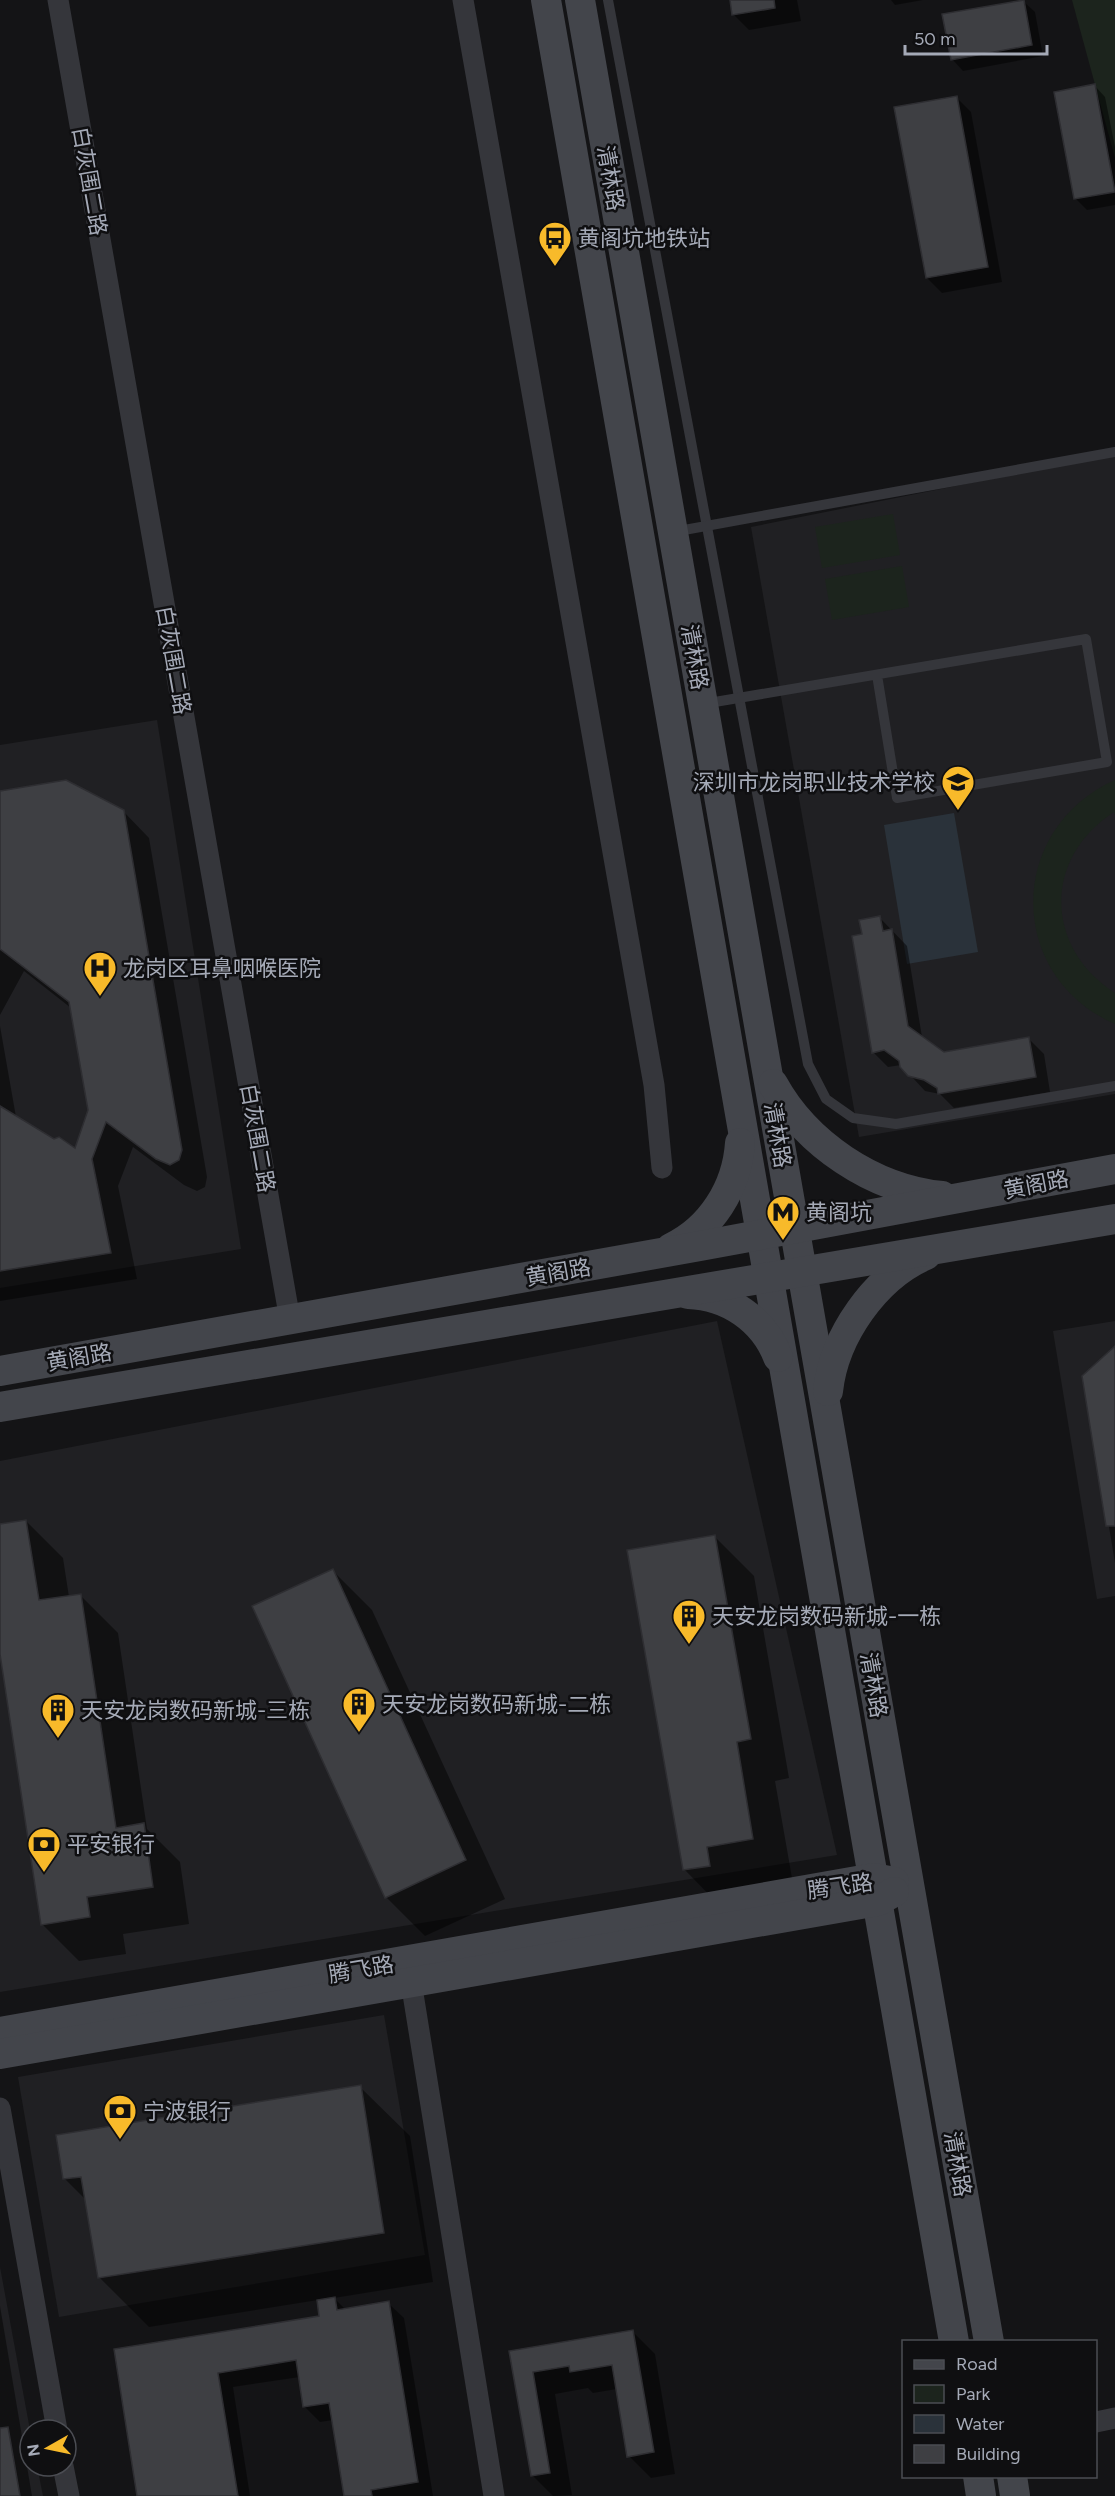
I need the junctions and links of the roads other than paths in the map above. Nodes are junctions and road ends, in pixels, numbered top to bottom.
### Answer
1 (58, 0) edge
2 (463, 0) edge
3 (546, 0) edge
4 (580, 0) edge
5 (608, 0) edge
6 (1115, 452) edge
7 (706, 528) junction
8 (673, 532) junction
9 (877, 675) junction
10 (738, 698) junction
11 (703, 704) junction
12 (740, 915) junction
13 (707, 920) junction
14 (768, 1077) junction
15 (1115, 1086) edge
16 (742, 1120) junction
17 (662, 1168) dead end
18 (1115, 1169) edge
19 (962, 1197) junction
20 (1115, 1219) edge
21 (794, 1229) junction
22 (762, 1235) junction
23 (943, 1247) junction
24 (657, 1254) junction
25 (802, 1270) junction
26 (769, 1276) junction
27 (664, 1293) junction
28 (290, 1320) junction
29 (0, 1371) edge
30 (787, 1382) junction
31 (0, 1407) edge
32 (827, 1412) junction
33 (909, 1884) junction
34 (876, 1890) junction
35 (409, 1972) junction
36 (0, 2032) edge
37 (0, 2054) edge
38 (0, 2108) edge
39 (954, 2340) edge
40 (988, 2340) edge
41 (55, 2418) edge
42 (1115, 2418) edge
43 (1097, 2422) edge
44 (65, 2478) edge
45 (978, 2478) edge
46 (1012, 2478) edge
47 (69, 2496) edge
48 (494, 2496) edge
49 (981, 2496) edge
50 (1016, 2496) edge

1 - 28 street, 白灰围二路
2 - 17 street
3 - 13 main road, 清林路
4 - 8 main road, 清林路
5 - 7 lane
6 - 7 lane
7 - 8 lane
7 - 10 lane
8 - 11 main road, 清林路
9 - 9 lane
9 - 10 lane
10 - 11 lane
10 - 15 lane
11 - 12 main road, 清林路
12 - 13 main road
12 - 14 main road, 清林路
13 - 16 main road, 清林路
14 - 19 main road
14 - 21 main road, 清林路
16 - 22 main road, 清林路
16 - 24 main road
18 - 19 main road, 黄阁路
19 - 21 main road, 黄阁路
20 - 23 main road, 黄阁路
21 - 22 main road, 黄阁路
21 - 25 main road, 清林路
22 - 24 main road, 黄阁路
22 - 26 main road, 清林路
23 - 25 main road, 黄阁路
23 - 32 main road
24 - 28 main road, 黄阁路
25 - 26 main road, 黄阁路
25 - 32 main road, 清林路
26 - 27 main road, 黄阁路
26 - 30 main road, 清林路
27 - 30 main road
27 - 31 main road, 黄阁路
28 - 29 main road, 黄阁路
30 - 34 main road, 清林路
32 - 33 main road, 清林路
33 - 34 main road, 腾飞路
33 - 40 main road, 清林路
34 - 35 main road, 腾飞路
34 - 39 main road, 清林路
35 - 36 main road, 腾飞路
35 - 37 main road, 腾飞路
35 - 48 street
38 - 41 street
42 - 43 street
44 - 47 street
45 - 49 main road
46 - 50 main road

